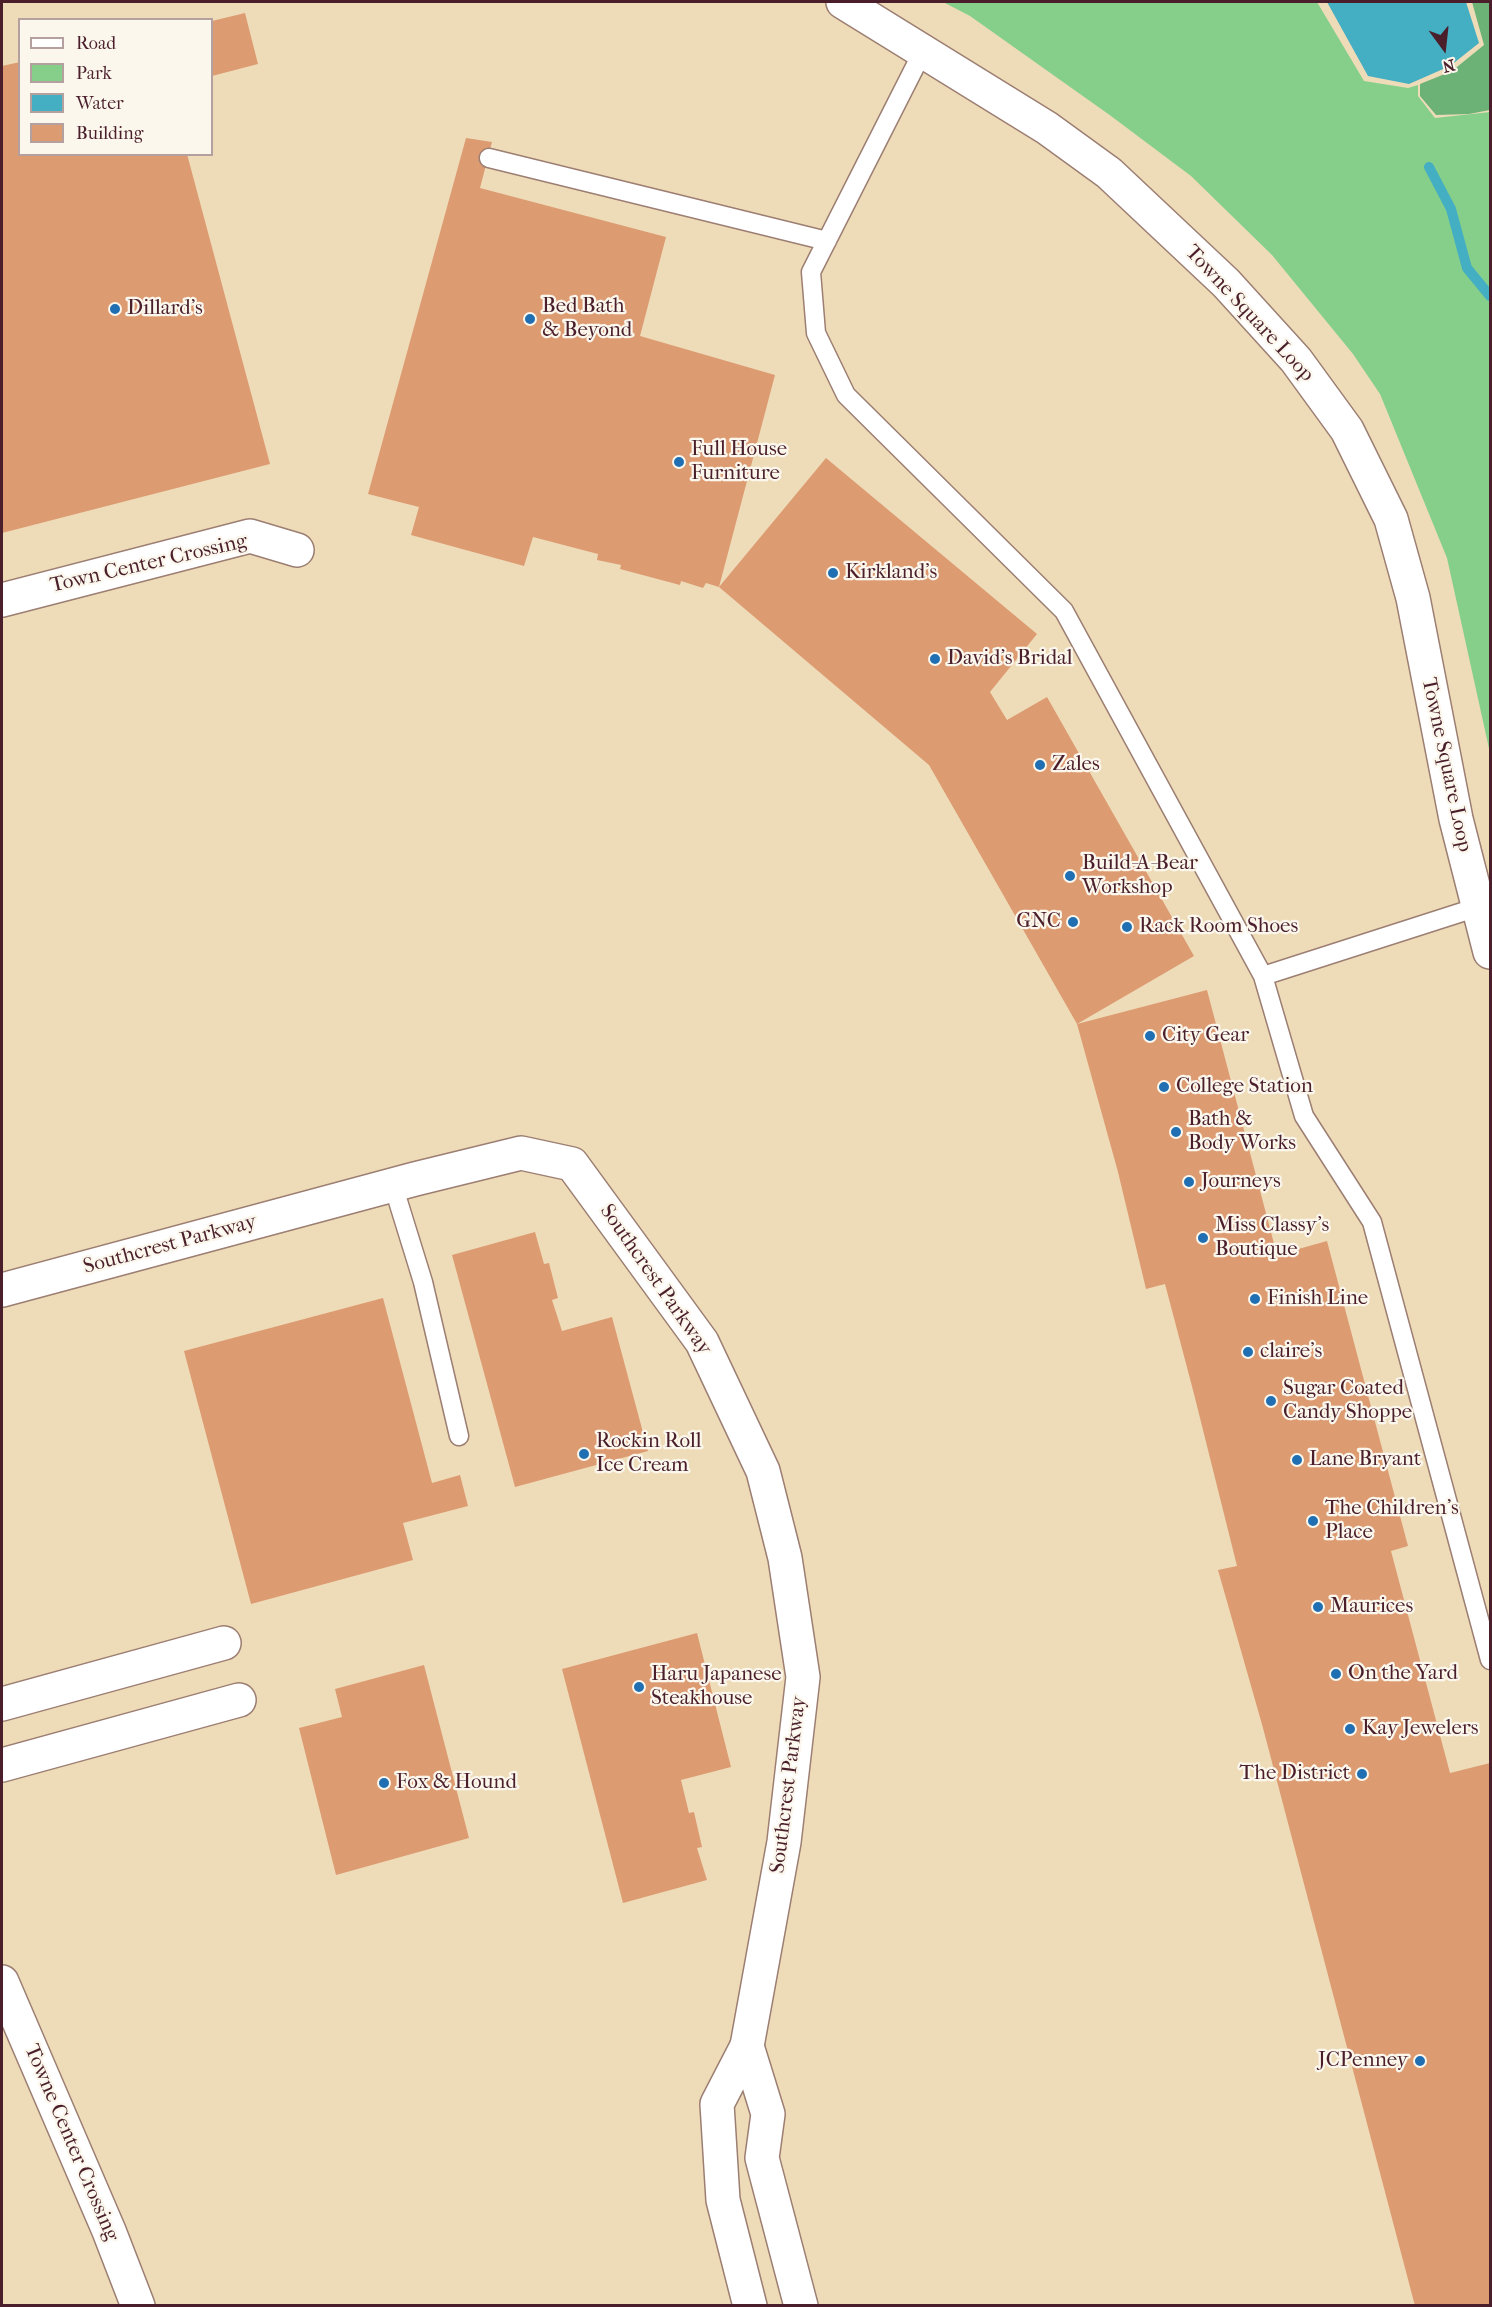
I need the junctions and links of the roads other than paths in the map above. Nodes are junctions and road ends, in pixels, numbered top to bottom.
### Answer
1 (843, 2) edge
2 (923, 51) junction
3 (489, 158) dead end
4 (827, 241) junction
5 (297, 550) dead end
6 (2, 600) edge
7 (1478, 907) junction
8 (1491, 952) edge
9 (1263, 976) junction
10 (393, 1185) junction
11 (2, 1290) edge
12 (459, 1436) dead end
13 (224, 1643) dead end
14 (1491, 1660) edge
15 (239, 1700) dead end
16 (2, 1704) edge
17 (2, 1765) edge
18 (2, 1982) edge
19 (747, 2046) junction
20 (138, 2306) edge
21 (750, 2306) edge
22 (801, 2306) edge

1 - 2 street, Towne Square Loop
2 - 4 lane
2 - 7 street, Towne Square Loop
3 - 4 lane
4 - 9 lane
5 - 6 street, Town Center Crossing
7 - 8 street, Towne Square Loop
7 - 9 lane
9 - 14 lane
10 - 11 street, Southcrest Parkway
10 - 12 lane
10 - 19 street, Southcrest Parkway
13 - 16 street
15 - 17 street
18 - 20 street, Towne Center Crossing
19 - 21 street, Southcrest Parkway
19 - 22 street, Southcrest Parkway

